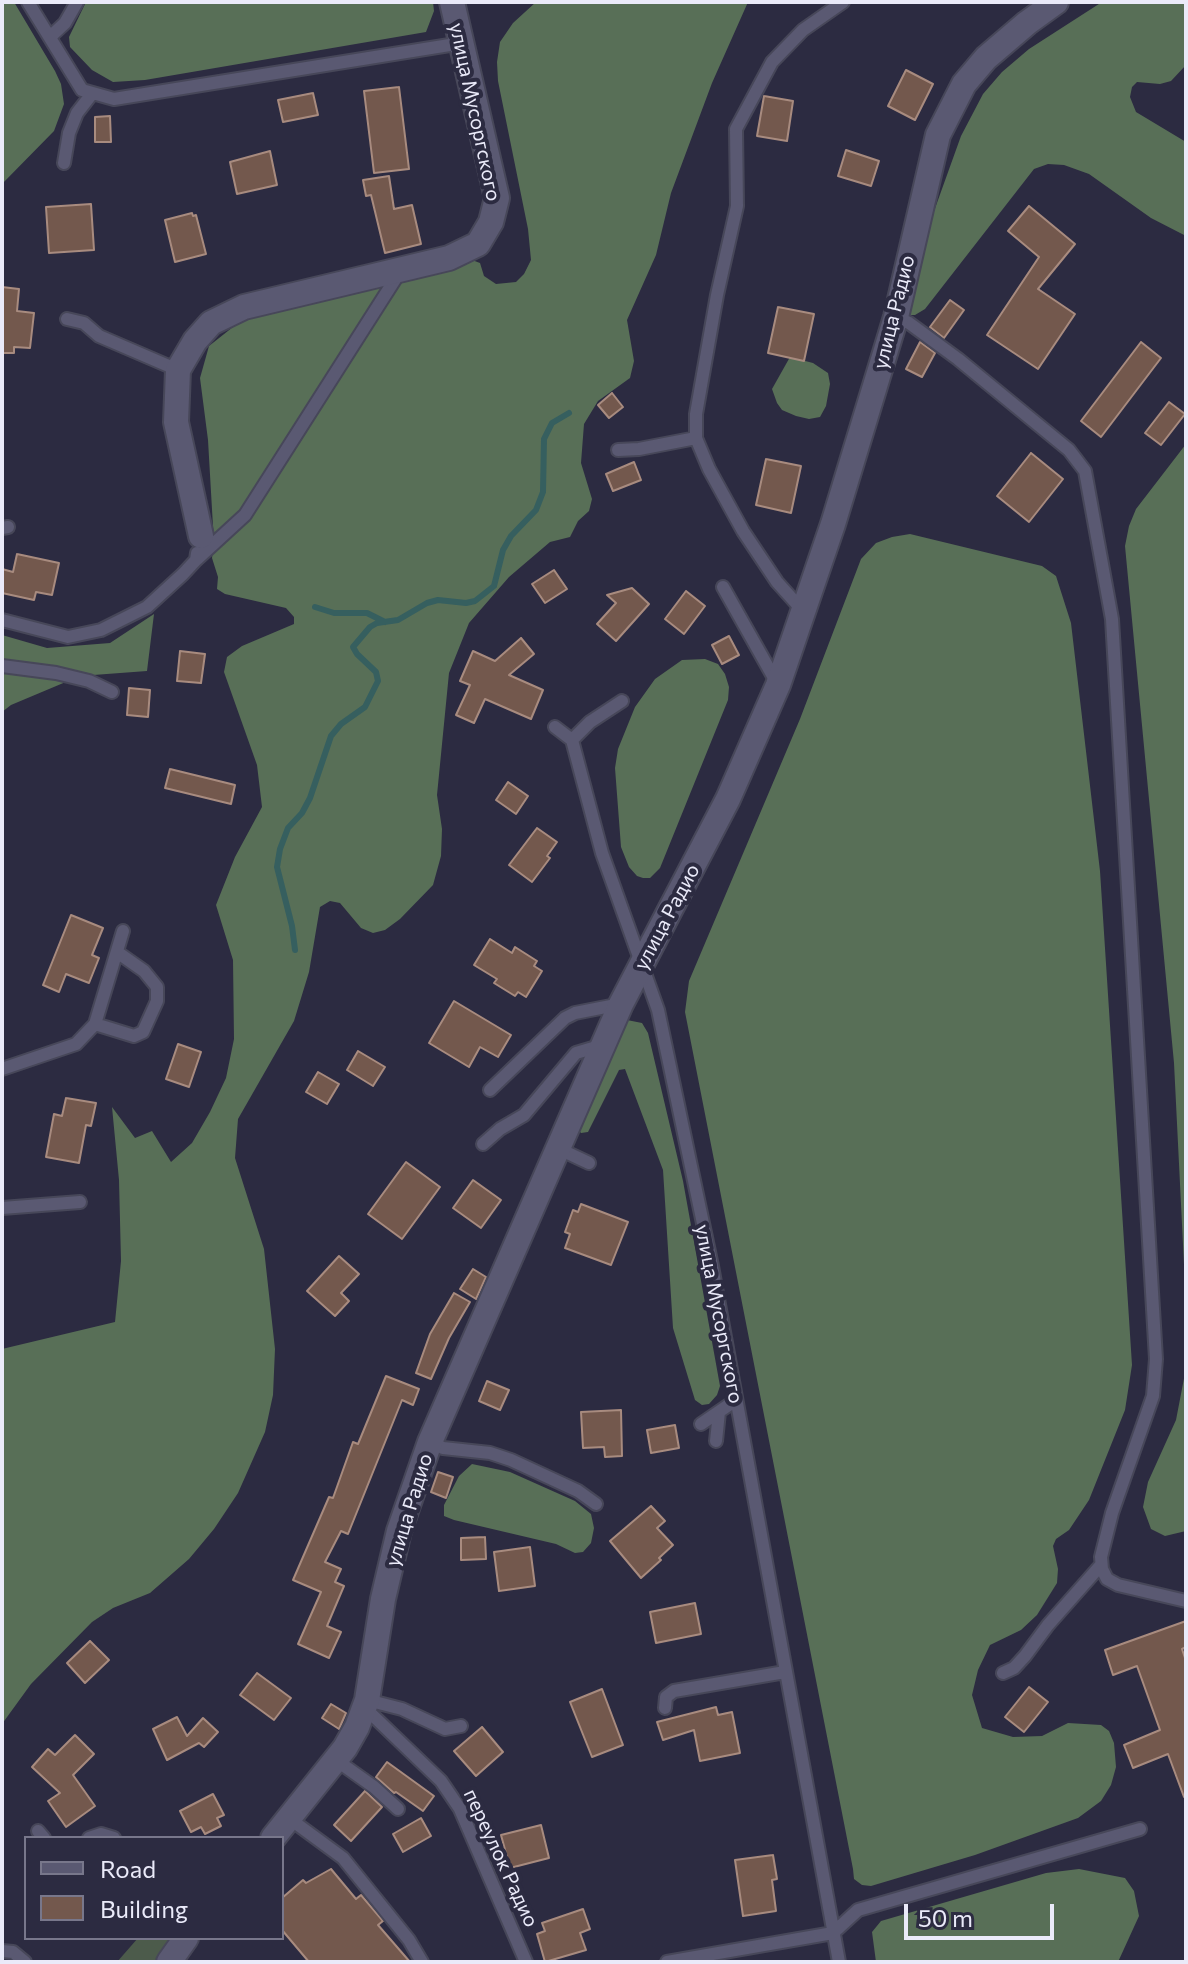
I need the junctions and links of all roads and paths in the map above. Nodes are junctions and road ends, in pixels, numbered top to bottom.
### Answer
1 (28, 2) edge
2 (77, 2) edge
3 (452, 2) edge
4 (843, 2) edge
5 (1055, 2) edge
6 (50, 37) junction
7 (462, 43) junction
8 (91, 95) junction
9 (64, 163) dead end
10 (401, 269) junction
11 (896, 317) junction
12 (67, 319) dead end
13 (178, 370) junction
14 (696, 438) junction
15 (618, 450) dead end
16 (201, 536) joint
17 (196, 560) junction
18 (723, 587) dead end
19 (804, 612) junction
20 (2, 620) edge
21 (2, 666) edge
22 (778, 685) junction
23 (112, 692) dead end
24 (622, 701) dead end
25 (555, 727) dead end
26 (572, 740) junction
27 (123, 931) dead end
28 (117, 952) junction
29 (642, 962) junction
30 (621, 1004) junction
31 (95, 1024) junction
32 (603, 1045) junction
33 (2, 1069) edge
34 (490, 1090) dead end
35 (483, 1144) dead end
36 (557, 1148) junction
37 (589, 1163) dead end
38 (80, 1202) dead end
39 (2, 1208) edge
40 (736, 1400) junction
41 (719, 1412) junction
42 (701, 1424) dead end
43 (716, 1441) dead end
44 (430, 1442) junction
45 (596, 1504) dead end
46 (1101, 1565) junction
47 (1186, 1601) edge
48 (785, 1672) junction
49 (1003, 1673) dead end
50 (365, 1704) junction
51 (665, 1708) dead end
52 (461, 1726) dead end
53 (336, 1760) junction
54 (398, 1809) dead end
55 (290, 1819) junction
56 (1140, 1829) dead end
57 (275, 1836) edge
58 (833, 1933) junction
59 (185, 1940) edge
60 (2, 1951) edge
61 (25, 1962) edge
62 (169, 1962) edge
63 (422, 1962) edge
64 (526, 1962) edge
65 (667, 1962) edge
66 (839, 1962) edge

1 - 6 lane
2 - 6 lane
3 - 7 main road, улица Мусоргского
4 - 14 lane
5 - 11 main road, улица Радио
6 - 8 lane
7 - 8 lane
7 - 10 main road, улица Мусоргского
8 - 9 lane
10 - 13 main road
10 - 17 lane
11 - 19 main road, улица Радио
11 - 46 lane
12 - 13 lane
13 - 16 main road
14 - 15 lane
14 - 19 lane
16 - 17 lane
17 - 20 lane
18 - 22 lane
19 - 22 main road, улица Радио
21 - 23 lane
22 - 29 main road, улица Радио
24 - 26 lane
25 - 26 lane
26 - 29 lane, улица Мусоргского
27 - 28 lane
28 - 31 lane
28 - 31 lane
29 - 30 main road, улица Радио
29 - 40 lane, улица Мусоргского
30 - 32 main road, улица Радио
30 - 34 lane
31 - 33 lane
32 - 35 lane
32 - 36 main road, улица Радио
36 - 37 lane
36 - 44 main road, улица Радио
38 - 39 lane
40 - 41 lane
40 - 48 lane, улица Мусоргского
41 - 42 lane
41 - 43 lane
44 - 45 lane
44 - 50 main road, улица Радио
46 - 47 lane
46 - 49 lane
48 - 51 lane
48 - 58 lane, улица Мусоргского
50 - 52 lane
50 - 53 main road, улица Радио
50 - 64 lane, переулок Радио
53 - 54 lane
53 - 55 main road, улица Радио
55 - 57 main road, улица Радио
55 - 63 lane
56 - 58 lane
58 - 65 lane
58 - 66 lane, улица Мусоргского
59 - 62 main road
60 - 61 lane

